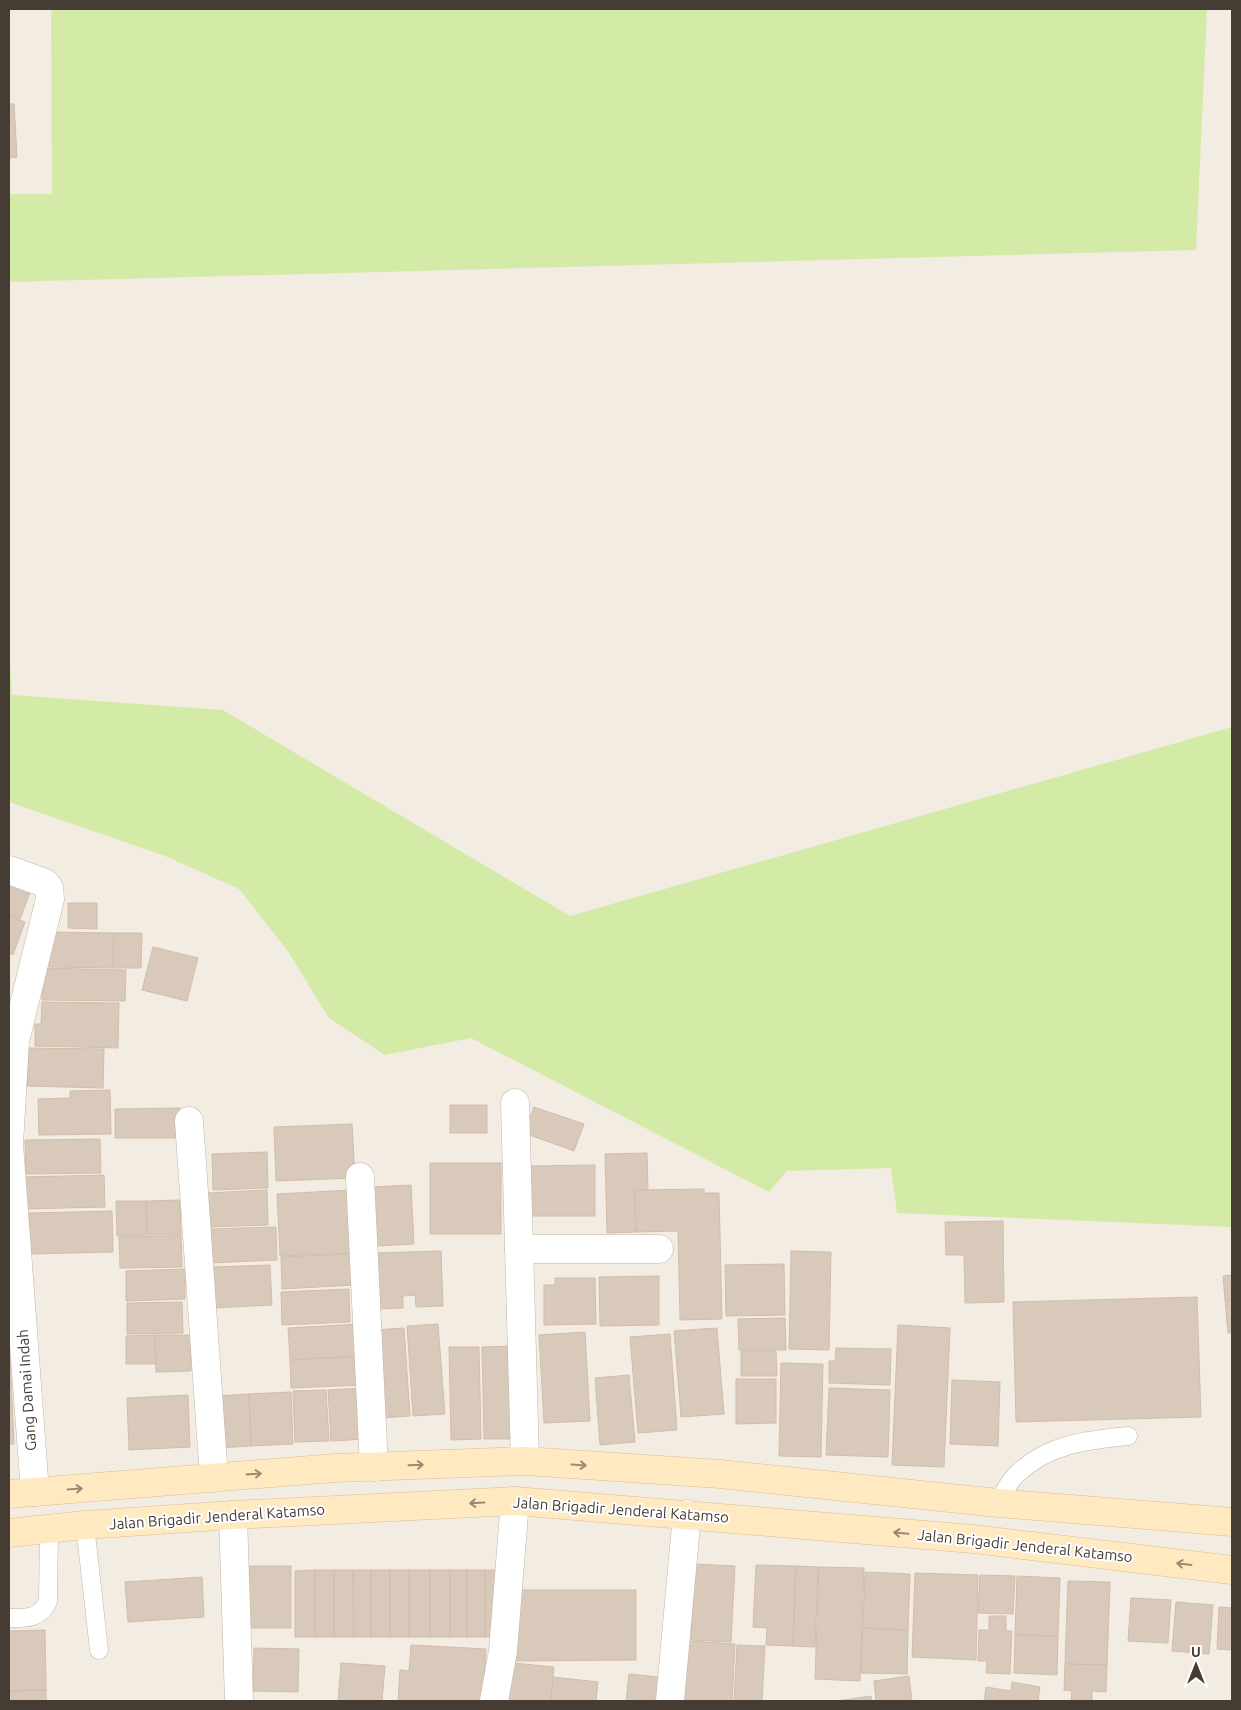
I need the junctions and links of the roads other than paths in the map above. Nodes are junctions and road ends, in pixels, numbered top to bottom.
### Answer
1 (9, 870) edge
2 (12, 1040) edge
3 (515, 1103) dead end
4 (189, 1121) dead end
5 (360, 1176) dead end
6 (12, 1221) edge
7 (518, 1249) junction
8 (658, 1249) dead end
9 (1128, 1436) dead end
10 (525, 1461) junction
11 (374, 1467) junction
12 (214, 1478) junction
13 (827, 1485) junction
14 (22, 1493) edge
15 (515, 1501) junction
16 (998, 1503) junction
17 (687, 1514) junction
18 (233, 1515) junction
19 (1232, 1522) edge
20 (85, 1525) junction
21 (824, 1526) junction
22 (49, 1529) junction
23 (9, 1533) edge
24 (1232, 1570) edge
25 (9, 1618) edge
26 (99, 1650) dead end
27 (239, 1701) edge
28 (494, 1701) edge
29 (670, 1701) edge

1 - 2 street, Gang Damai Indah
2 - 6 street, Gang Damai Indah
3 - 7 street
4 - 12 street
5 - 11 street
6 - 14 street, Gang Damai Indah
7 - 8 street
7 - 10 street
9 - 16 lane
11 -> 10 main road
10 -> 13 main road
12 -> 11 main road
14 -> 12 main road
13 - 16 main road
13 - 21 main road
15 - 17 main road, Jalan Brigadir Jenderal Katamso
15 -> 18 main road, Jalan Brigadir Jenderal Katamso
15 - 28 street
16 - 19 main road
17 - 21 main road, Jalan Brigadir Jenderal Katamso
17 - 29 street
18 - 20 main road, Jalan Brigadir Jenderal Katamso
18 - 27 street
20 - 22 main road, Jalan Brigadir Jenderal Katamso
20 - 26 lane
24 -> 21 main road, Jalan Brigadir Jenderal Katamso
22 - 23 main road, Jalan Brigadir Jenderal Katamso
22 - 25 lane

